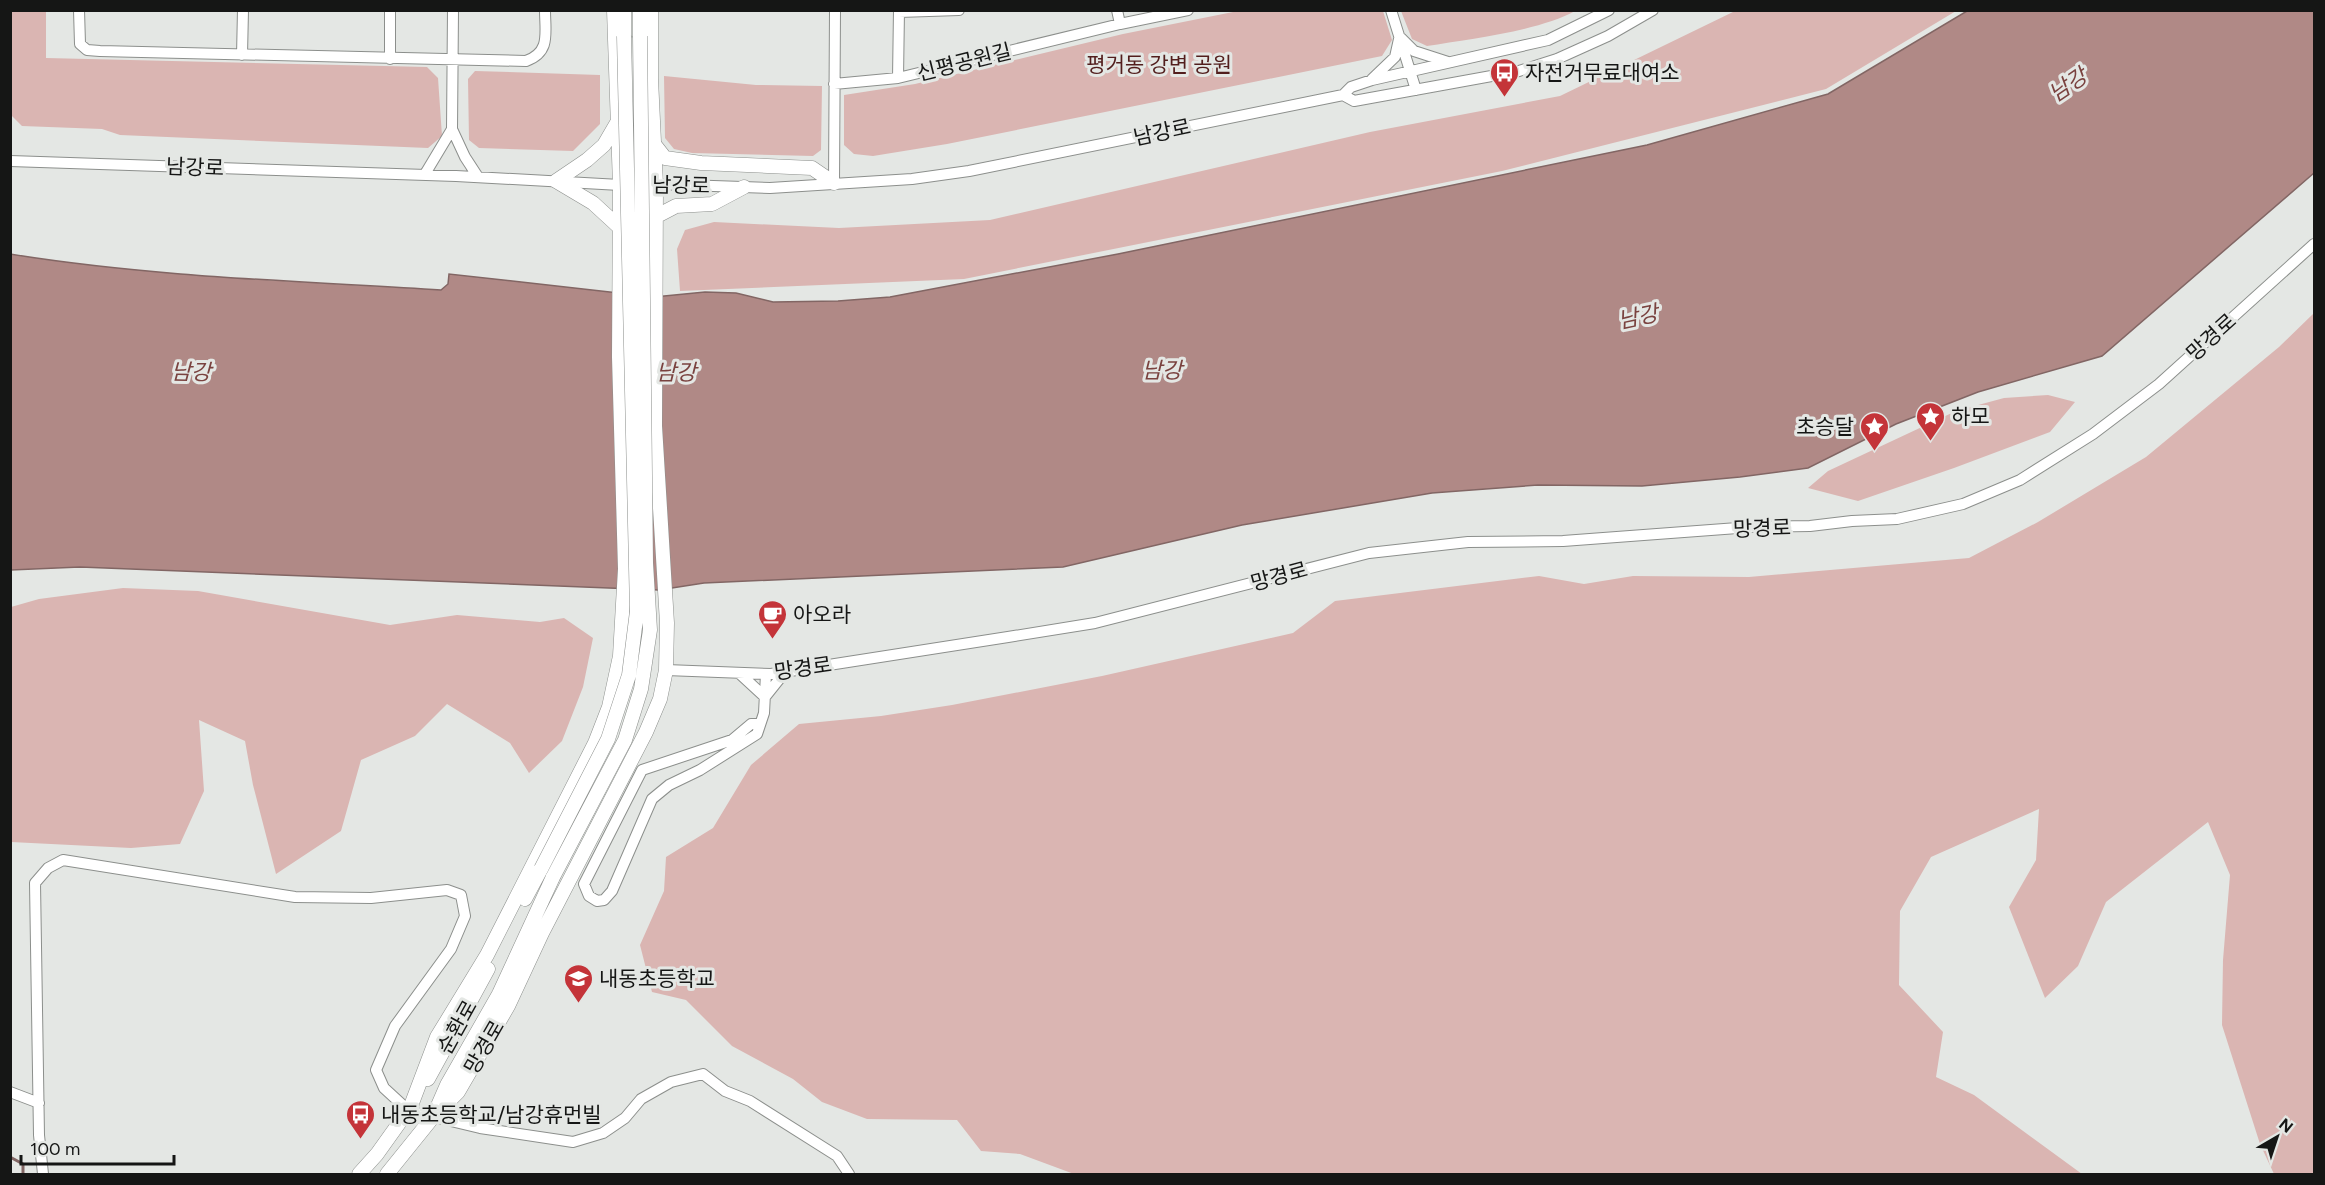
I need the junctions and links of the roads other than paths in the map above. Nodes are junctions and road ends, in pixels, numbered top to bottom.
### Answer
1 (79, 10) edge
2 (243, 10) edge
3 (390, 10) edge
4 (453, 10) edge
5 (545, 10) edge
6 (614, 10) edge
7 (624, 10) edge
8 (640, 10) edge
9 (651, 10) edge
10 (835, 10) edge
11 (959, 10) edge
12 (1117, 10) edge
13 (1188, 10) edge
14 (1391, 10) edge
15 (1609, 10) edge
16 (1653, 10) edge
17 (899, 11) edge
18 (1120, 24) junction
19 (1399, 36) junction
20 (242, 55) junction
21 (390, 59) junction
22 (453, 60) junction
23 (1448, 62) junction
24 (1411, 70) junction
25 (898, 78) junction
26 (1372, 80) junction
27 (834, 84) junction
28 (1416, 90) junction
29 (1343, 95) junction
30 (618, 121) junction
31 (452, 129) junction
32 (654, 144) junction
33 (10, 161) edge
34 (425, 174) junction
35 (478, 177) junction
36 (556, 181) junction
37 (834, 183) junction
38 (620, 184) junction
39 (656, 184) junction
40 (744, 187) junction
41 (655, 218) junction
42 (618, 226) junction
43 (2314, 244) edge
44 (620, 656) junction
45 (666, 670) junction
46 (785, 672) junction
47 (739, 673) junction
48 (766, 674) junction
49 (765, 697) junction
50 (760, 724) junction
51 (547, 873) junction
52 (10, 1092) edge
53 (39, 1103) junction
54 (409, 1111) junction
55 (433, 1117) junction
56 (43, 1174) edge
57 (359, 1174) edge
58 (387, 1174) edge
59 (849, 1174) edge

1 - 20 street
2 - 20 street
3 - 21 street
4 - 22 street
5 - 22 street
6 - 30 main road
7 - 51 main road, bridge
8 - 51 main road, bridge
9 - 32 main road
10 - 27 street
11 - 17 street
12 - 18 street
13 - 18 street, 신평공원길
14 - 19 street
15 - 23 street, 남강로
16 - 28 street, 남강로
17 - 25 street
18 - 25 street, 신평공원길
19 - 23 street
19 - 24 street
19 - 26 street
20 - 21 street
21 - 22 street
22 - 31 street
23 - 24 street, 남강로
24 - 26 street, 남강로
24 - 28 street
25 - 27 street, 신평공원길
26 - 29 street, 남강로
27 - 37 street
28 - 29 street, 남강로
29 - 37 street, 남강로
30 - 36 main road
30 - 38 main road
31 - 34 street
31 - 35 street
32 - 37 main road
32 - 39 main road
33 - 34 street, 남강로
34 - 35 street, 남강로
35 - 36 street, 남강로
36 - 38 street, 남강로
36 - 42 main road
37 - 40 street, 남강로
38 - 39 street, 남강로
38 - 42 main road
39 - 40 street, 남강로
39 - 41 main road
40 - 41 main road
41 - 45 main road
42 - 44 main road
43 - 46 street, 망경로
44 - 45 main road
44 - 54 main road
45 - 47 street, 망경로
45 - 55 main road, 망경로
46 - 48 street, 망경로
46 - 49 street
47 - 48 street, 망경로
47 - 49 street
48 - 49 street
49 - 50 street
50 - 50 street
51 - 54 main road, 순환로
51 - 55 main road, 순환로
52 - 53 street
53 - 54 street
53 - 56 street
54 - 55 street
54 - 57 main road, 순환로
55 - 58 main road, 순환로
55 - 59 street

